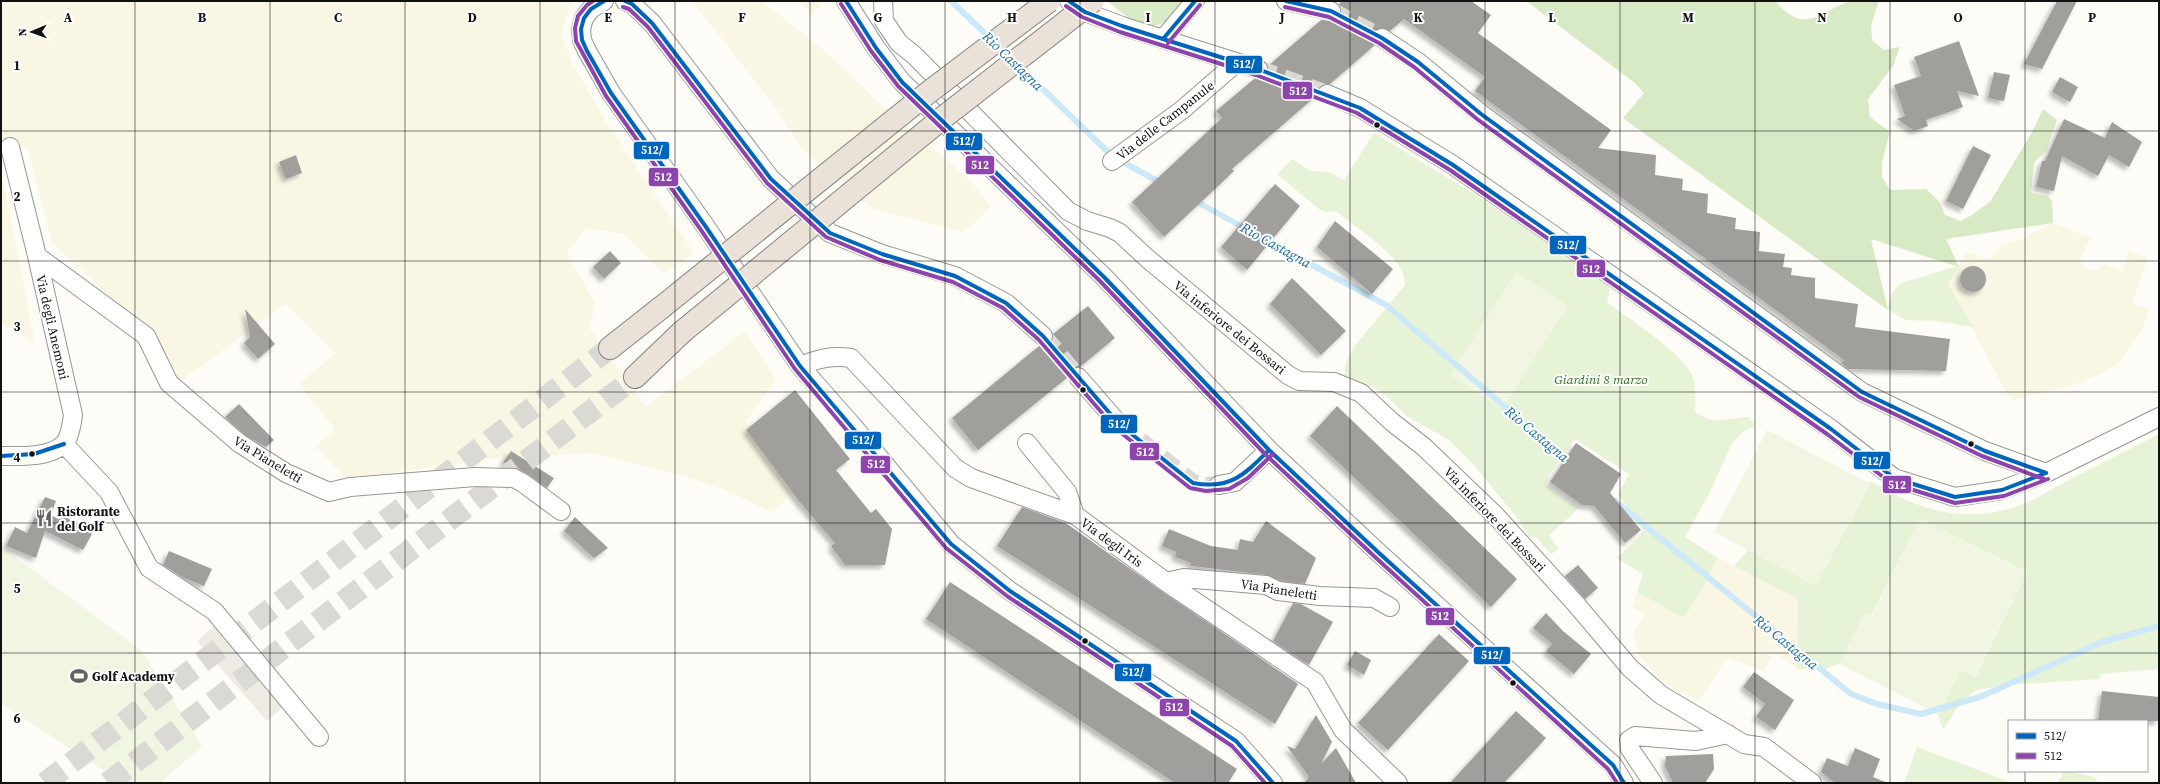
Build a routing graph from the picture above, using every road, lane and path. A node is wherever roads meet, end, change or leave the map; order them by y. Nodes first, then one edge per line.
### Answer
1 (604, 1) edge
2 (625, 1) edge
3 (846, 1) edge
4 (884, 1) edge
5 (1049, 1) edge
6 (1069, 1) edge
7 (1093, 1) edge
8 (1195, 1) edge
9 (1286, 1) edge
10 (1331, 11) tunnel mouth
11 (1382, 38) tunnel mouth
12 (1163, 39) junction
13 (1236, 63) junction
14 (1258, 69) tunnel mouth
15 (1327, 94) tunnel mouth
16 (10, 147) dead end
17 (1112, 161) dead end
18 (37, 256) junction
19 (1043, 336) tunnel mouth
20 (610, 348) tunnel mouth
21 (800, 366) junction
22 (635, 377) tunnel mouth
23 (1078, 377) tunnel mouth
24 (2159, 416) edge
25 (1119, 424) tunnel mouth
26 (1027, 443) dead end
27 (64, 444) junction
28 (1269, 450) junction
29 (1, 456) edge
30 (2046, 473) junction
31 (1220, 485) tunnel mouth
32 (561, 511) dead end
33 (1075, 515) junction
34 (1166, 582) junction
35 (1390, 607) dead end
36 (1728, 734) junction
37 (319, 737) dead end
38 (1273, 783) edge
39 (1398, 783) edge
40 (1624, 783) edge
41 (1653, 783) edge
42 (1812, 783) edge

1 - 21 street
2 - 19 street
3 - 28 street
4 - 36 street, Via inferiore dei Bossari
5 - 20 highway, bridge
6 - 12 street
7 - 22 highway, bridge
8 - 12 street
9 - 10 street
11 - 30 street
12 - 13 street
13 - 14 street
13 - 17 street, Via delle Campanule
15 - 30 street
16 - 18 street, Via degli Anemoni
18 - 27 street, Via degli Anemoni
18 - 32 street, Via Pianeletti
21 - 33 street, Via degli Iris
21 - 38 street
23 - 25 street
24 - 30 street
26 - 33 street
27 - 29 street
27 - 37 street
28 - 31 street
28 - 40 street
33 - 34 street, Via degli Iris
34 - 35 street, Via Pianeletti
34 - 39 street, Via degli Iris
36 - 41 street
36 - 42 street

